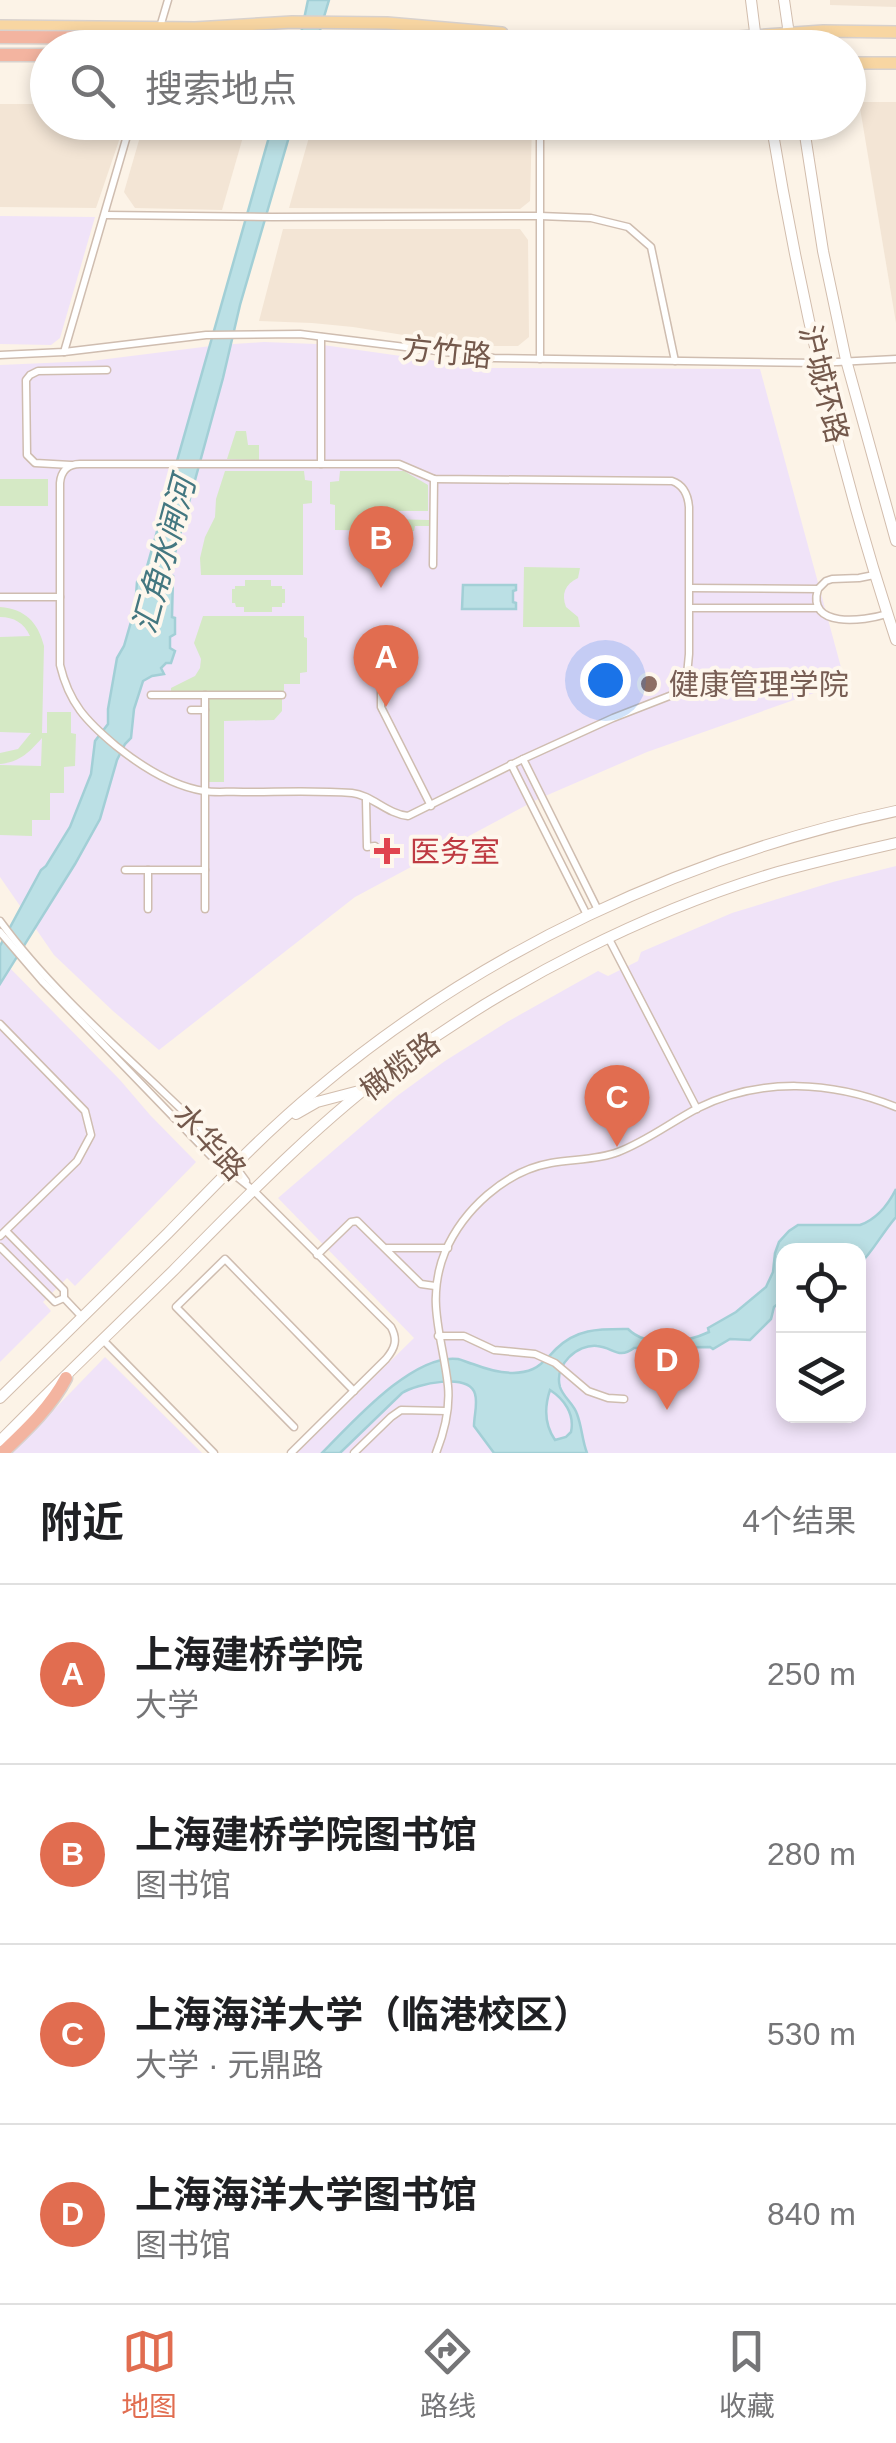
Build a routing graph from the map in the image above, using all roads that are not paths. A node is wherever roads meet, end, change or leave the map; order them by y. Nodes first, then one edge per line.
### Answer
1 (168, 0) edge
2 (751, 0) edge
3 (784, 0) edge
4 (0, 26) edge
5 (160, 27) junction
6 (159, 30) edge
7 (464, 30) edge
8 (755, 30) edge
9 (789, 30) edge
10 (866, 32) edge
11 (896, 32) edge
12 (0, 38) edge
13 (30, 38) edge
14 (0, 58) edge
15 (30, 58) edge
16 (866, 63) edge
17 (896, 63) edge
18 (127, 140) edge
19 (540, 140) edge
20 (774, 140) edge
21 (806, 140) edge
22 (105, 215) junction
23 (540, 216) junction
24 (321, 337) junction
25 (64, 352) junction
26 (0, 354) edge
27 (896, 359) edge
28 (540, 360) junction
29 (846, 360) junction
30 (676, 361) junction
31 (817, 363) junction
32 (107, 370) dead end
33 (322, 464) junction
34 (72, 465) junction
35 (434, 479) junction
36 (896, 541) edge
37 (434, 565) dead end
38 (874, 575) junction
39 (690, 588) junction
40 (818, 588) junction
41 (0, 597) edge
42 (60, 597) junction
43 (690, 608) junction
44 (818, 608) junction
45 (887, 614) junction
46 (896, 640) edge
47 (381, 692) dead end
48 (205, 695) junction
49 (282, 695) dead end
50 (150, 696) dead end
51 (191, 710) dead end
52 (205, 710) junction
53 (522, 759) junction
54 (511, 764) junction
55 (205, 791) junction
56 (366, 798) junction
57 (542, 800) junction
58 (431, 806) junction
59 (532, 806) junction
60 (896, 810) edge
61 (896, 844) edge
62 (375, 846) dead end
63 (124, 870) dead end
64 (148, 870) junction
65 (206, 870) junction
66 (148, 909) dead end
67 (206, 909) dead end
68 (593, 914) junction
69 (2, 929) edge
70 (608, 939) junction
71 (0, 1024) edge
72 (369, 1086) junction
73 (896, 1107) edge
74 (696, 1109) junction
75 (275, 1126) junction
76 (231, 1167) junction
77 (253, 1190) junction
78 (3, 1233) edge
79 (0, 1247) edge
80 (386, 1248) junction
81 (448, 1248) junction
82 (318, 1255) junction
83 (436, 1286) junction
84 (64, 1298) junction
85 (82, 1317) junction
86 (438, 1336) junction
87 (103, 1340) junction
88 (66, 1378) junction
89 (354, 1391) junction
90 (0, 1398) edge
91 (624, 1399) dead end
92 (446, 1411) junction
93 (294, 1427) dead end
94 (0, 1441) edge
95 (2, 1453) edge
96 (214, 1453) edge
97 (291, 1453) edge
98 (354, 1453) edge
99 (436, 1453) edge

1 - 5 street
2 - 8 main road
3 - 9 main road
4 - 5 main road
5 - 6 street
5 - 7 main road
10 - 11 main road
12 - 13 highway, bridge
14 - 15 highway
16 - 17 main road
18 - 22 street
19 - 23 street
20 - 31 main road, 沪城环路
21 - 29 main road, 沪城环路
22 - 23 street
22 - 25 street
23 - 28 street
23 - 30 street
24 - 25 street, 方竹路
24 - 28 street, 方竹路
24 - 33 street
25 - 26 street, 方竹路
27 - 29 street, 方竹路
28 - 30 street, 方竹路
29 - 31 street, 方竹路
29 - 36 main road, 沪城环路
30 - 31 street, 方竹路
31 - 38 main road, 沪城环路
32 - 34 street
33 - 34 street
33 - 35 street
34 - 42 street
35 - 37 street
35 - 39 street
38 - 40 street
38 - 45 main road, 沪城环路
39 - 40 street
39 - 43 street
40 - 44 street
41 - 42 street
42 - 55 street
43 - 44 street
43 - 53 street
44 - 45 street
45 - 46 main road, 沪城环路
47 - 58 street
48 - 49 street
48 - 50 street
48 - 52 street
51 - 52 street
52 - 55 street
53 - 54 street
53 - 57 street
54 - 58 street
54 - 59 street
55 - 56 street
55 - 65 street
56 - 58 street
56 - 62 street
57 - 59 street
57 - 68 street
59 - 68 street
60 - 68 main road, 橄榄路
61 - 70 main road, 橄榄路
63 - 64 street
64 - 65 street
64 - 66 street
65 - 67 street
68 - 75 main road, 橄榄路
69 - 76 street, 水华路
70 - 72 main road, 橄榄路
70 - 74 street
71 - 78 street
72 - 75 main road
72 - 77 main road, 橄榄路
73 - 74 street
74 - 81 street
75 - 76 main road, 橄榄路
76 - 77 street, 水华路
76 - 85 main road, 橄榄路
77 - 82 street, 水华路
77 - 87 main road, 橄榄路
78 - 84 street
79 - 84 street
80 - 81 street
80 - 82 street
80 - 83 street
81 - 83 street
82 - 89 street, 水华路
83 - 86 street
84 - 85 street
85 - 90 main road, 橄榄路
86 - 91 street
86 - 92 street
87 - 88 main road, 橄榄路
87 - 96 street
88 - 94 main road, 橄榄路
88 - 95 highway
89 - 93 street
89 - 97 street
92 - 98 street
92 - 99 street

